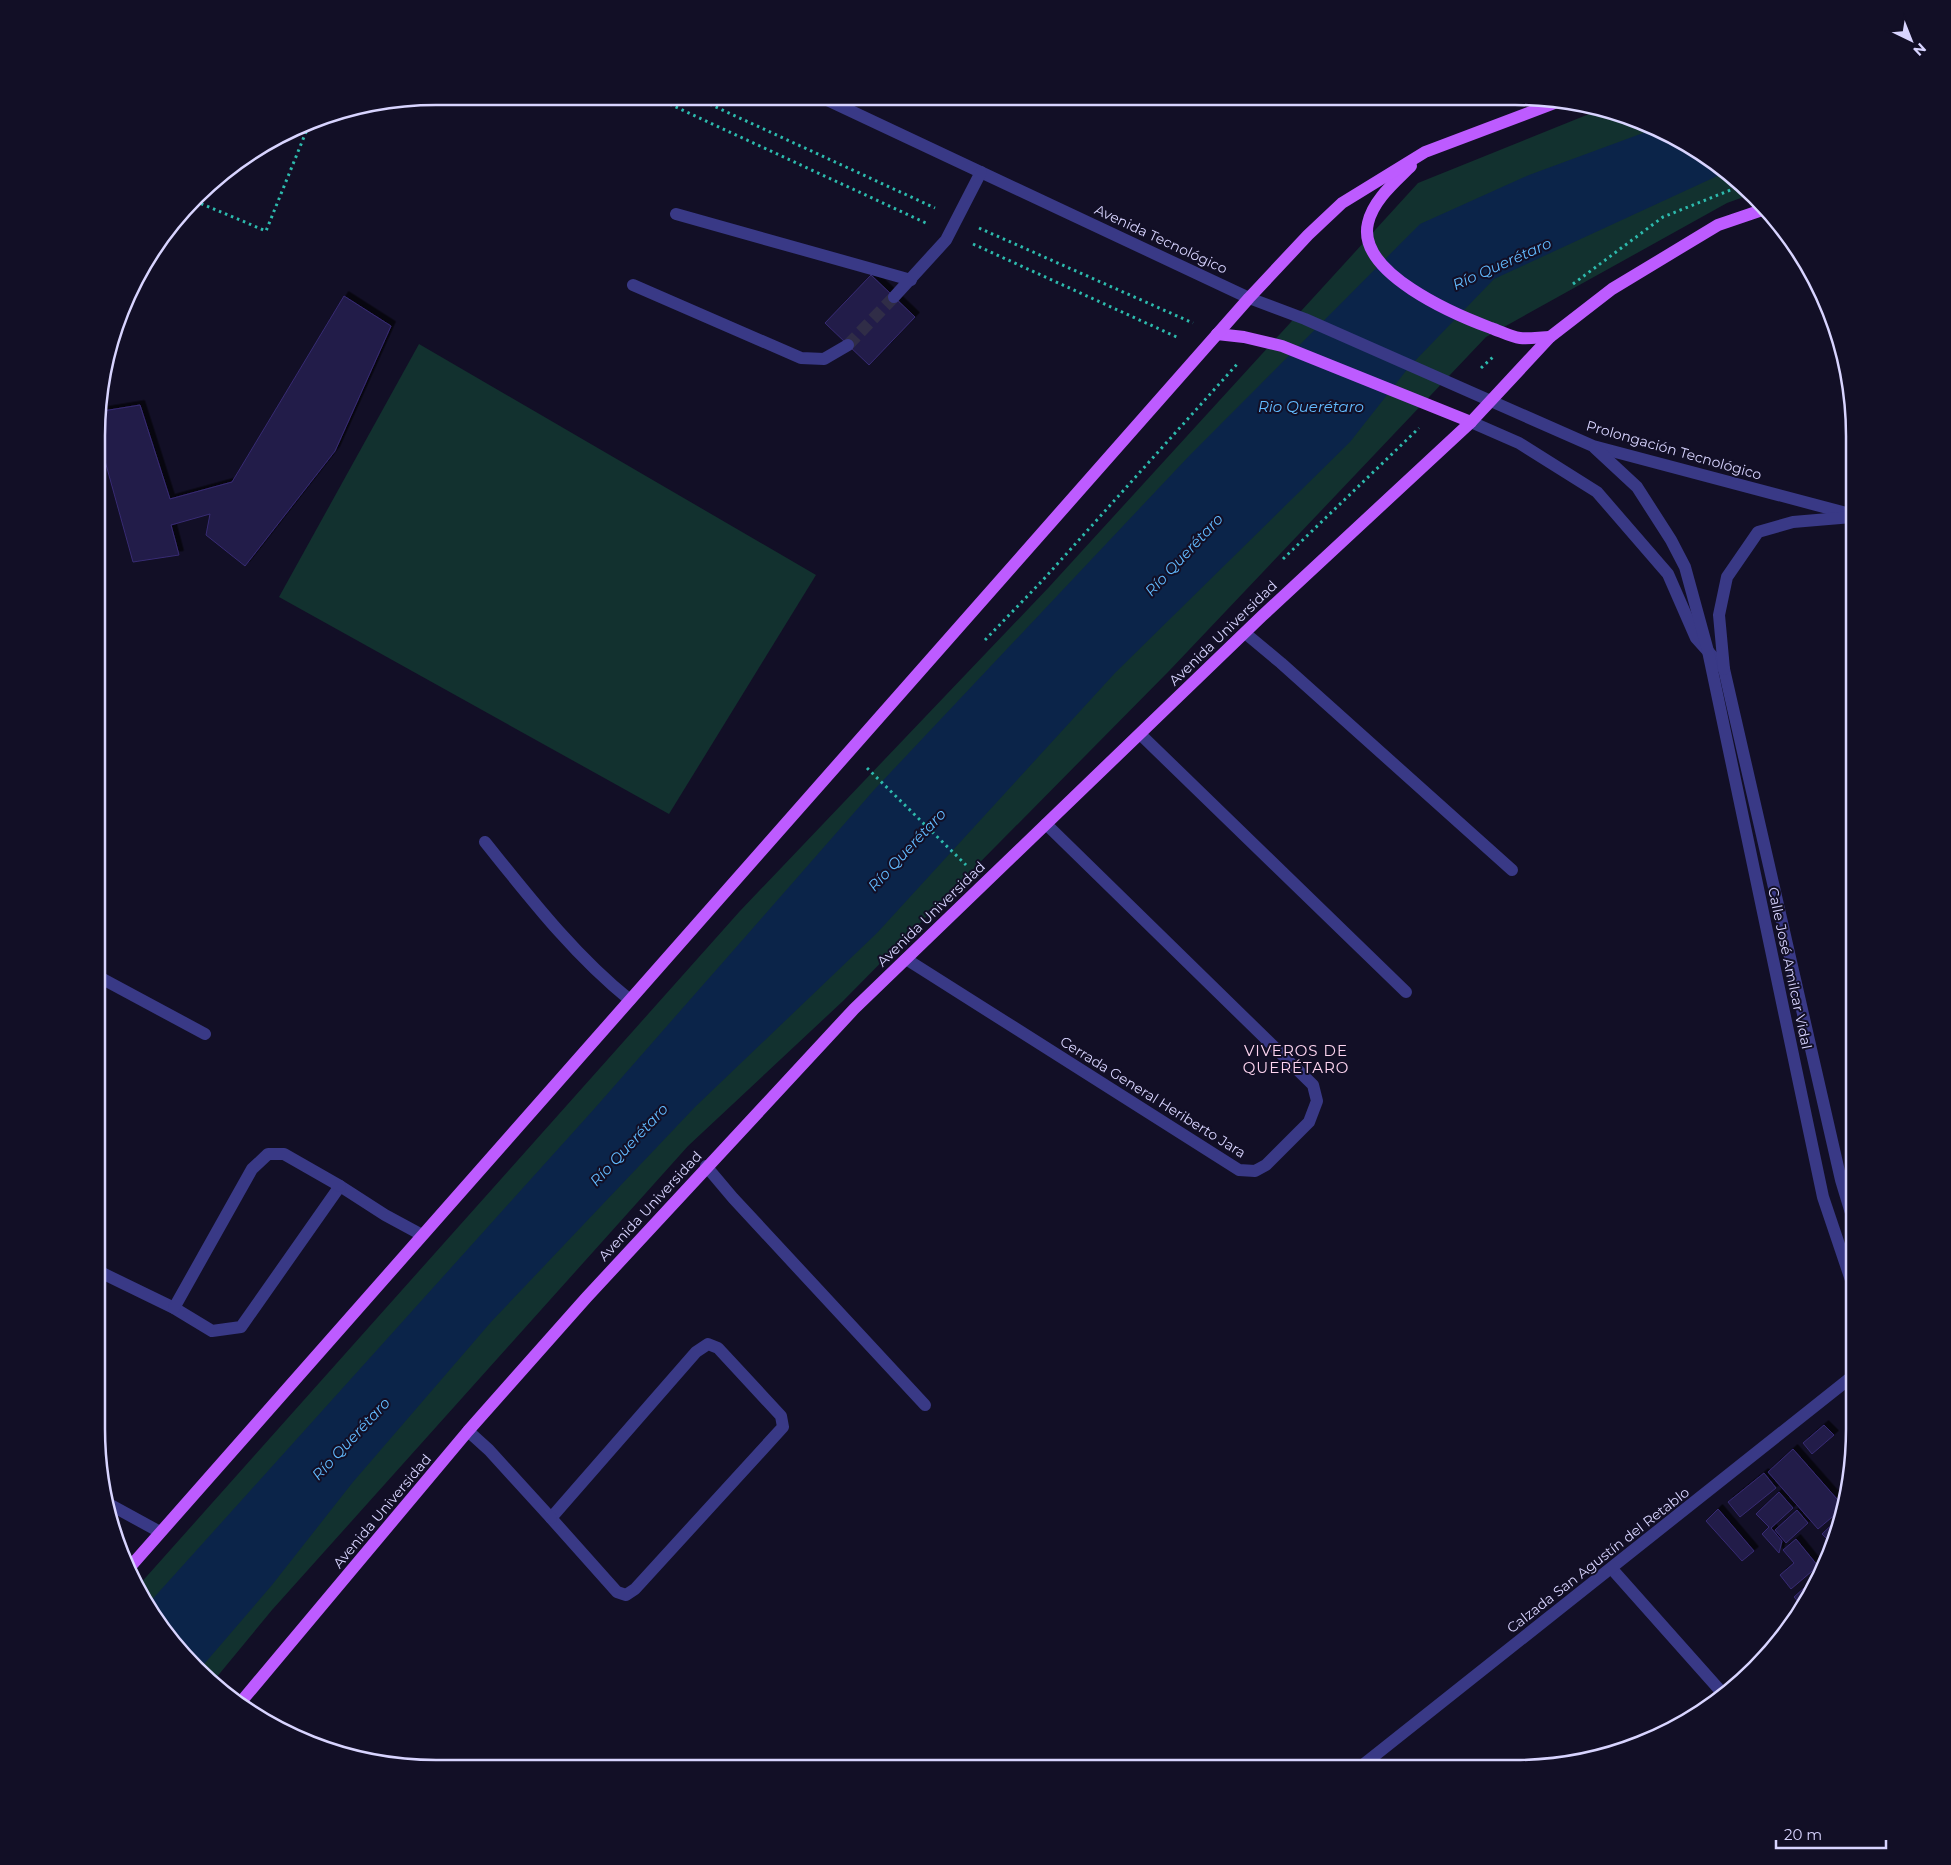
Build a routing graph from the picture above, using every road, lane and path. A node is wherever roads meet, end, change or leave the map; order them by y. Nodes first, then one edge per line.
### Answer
1 (840, 105) edge
2 (1545, 107) edge
3 (306, 131) edge
4 (1425, 152) junction
5 (981, 172) junction
6 (201, 203) edge
7 (1758, 212) edge
8 (676, 214) dead end
9 (911, 280) junction
10 (633, 286) dead end
11 (894, 298) tunnel mouth
12 (1249, 298) junction
13 (1217, 334) junction
14 (1550, 337) junction
15 (848, 345) tunnel mouth
16 (1492, 401) junction
17 (1471, 422) junction
18 (1593, 446) junction
19 (1846, 514) edge
20 (1846, 517) edge
21 (1245, 633) junction
22 (1708, 651) junction
23 (1724, 669) junction
24 (1140, 734) junction
25 (866, 768) dead end
26 (1046, 824) junction
27 (485, 842) dead end
28 (969, 869) dead end
29 (1512, 870) dead end
30 (906, 959) junction
31 (105, 980) edge
32 (1406, 992) dead end
33 (630, 1000) junction
34 (205, 1034) dead end
35 (706, 1166) junction
36 (340, 1186) junction
37 (1846, 1194) edge
38 (422, 1235) junction
39 (1846, 1265) edge
40 (105, 1274) edge
41 (174, 1308) junction
42 (1846, 1381) edge
43 (925, 1405) dead end
44 (468, 1431) junction
45 (114, 1507) edge
46 (550, 1518) junction
47 (160, 1532) junction
48 (133, 1563) edge
49 (1612, 1569) junction
50 (1719, 1690) edge
51 (244, 1699) edge
52 (1369, 1760) edge

1 - 5 street, Avenida Tecnológico
2 - 4 main road
3 - 6 path
4 - 12 main road
4 - 14 main road
5 - 9 street
5 - 12 street, Avenida Tecnológico
7 - 14 main road, Avenida Universidad
8 - 9 street
9 - 11 street
10 - 15 street
12 - 13 main road
12 - 16 street, Avenida Tecnológico
13 - 17 main road
13 - 33 main road
14 - 16 main road, Avenida Universidad
16 - 17 main road, Avenida Universidad
16 - 18 street, Prolongación Tecnológico
17 - 21 main road, Avenida Universidad
17 - 22 street, Calle José Amilcar Vidal
18 - 19 street, Prolongación Tecnológico
18 - 22 street, Calle José Amilcar Vidal
20 - 23 street
21 - 24 main road, Avenida Universidad
21 - 29 street
22 - 23 street, Calle José Amilcar Vidal
22 - 39 street, Calle José Amilcar Vidal
23 - 37 street, Calle José Amilcar Vidal
24 - 26 main road, Avenida Universidad
24 - 32 street
25 - 28 path
26 - 30 main road, Avenida Universidad
26 - 30 street, Cerrada General Heriberto Jara
27 - 33 street
30 - 35 main road, Avenida Universidad
31 - 34 street
33 - 38 main road
35 - 43 street
35 - 44 main road, Avenida Universidad
36 - 38 street
36 - 41 street
36 - 41 street
38 - 47 main road
40 - 41 street
42 - 49 street, Calzada San Agustín del Retablo
44 - 46 street
44 - 51 main road, Avenida Universidad
45 - 47 street
46 - 46 street
47 - 48 main road
49 - 50 street
49 - 52 street, Calzada San Agustín del Retablo

